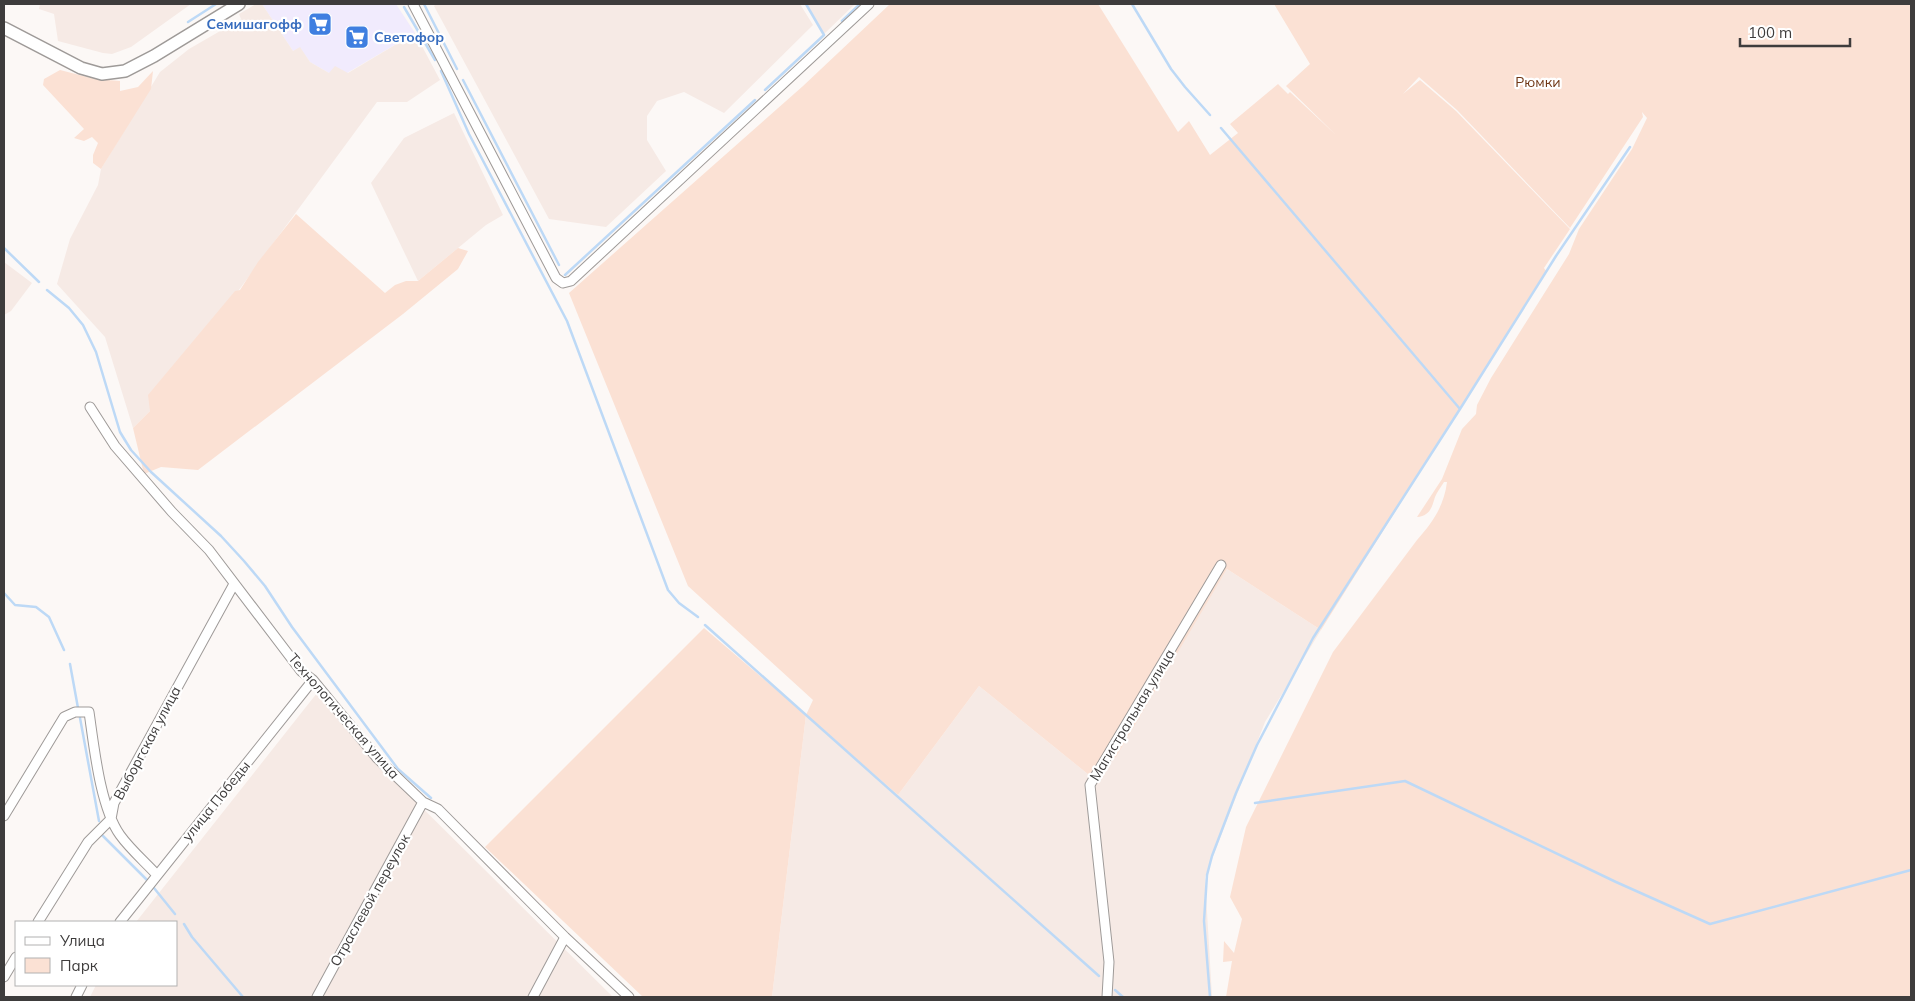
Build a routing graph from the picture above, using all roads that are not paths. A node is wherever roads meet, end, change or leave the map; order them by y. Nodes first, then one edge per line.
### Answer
1 (239, 4) edge
2 (413, 4) edge
3 (869, 4) edge
4 (4, 28) edge
5 (90, 407) dead end
6 (1221, 565) dead end
7 (234, 584) junction
8 (313, 680) junction
9 (423, 802) junction
10 (4, 816) edge
11 (111, 819) junction
12 (157, 875) junction
13 (39, 921) edge
14 (121, 921) edge
15 (565, 937) junction
16 (15, 959) edge
17 (4, 977) edge
18 (317, 997) edge
19 (533, 997) edge
20 (629, 997) edge
21 (1107, 997) edge

1 - 4 main road
2 - 3 street
5 - 7 street, Технологическая улица
6 - 21 street, Магистральная улица
7 - 8 street, Технологическая улица
7 - 11 street, Выборгская улица
8 - 9 street, Технологическая улица
8 - 12 street, улица Победы
9 - 15 street, Технологическая улица
9 - 18 street, Отраслевой переулок
10 - 11 street
11 - 12 street
11 - 13 street, Выборгская улица
12 - 14 street, улица Победы
15 - 19 street
15 - 20 street, Технологическая улица
16 - 17 street

